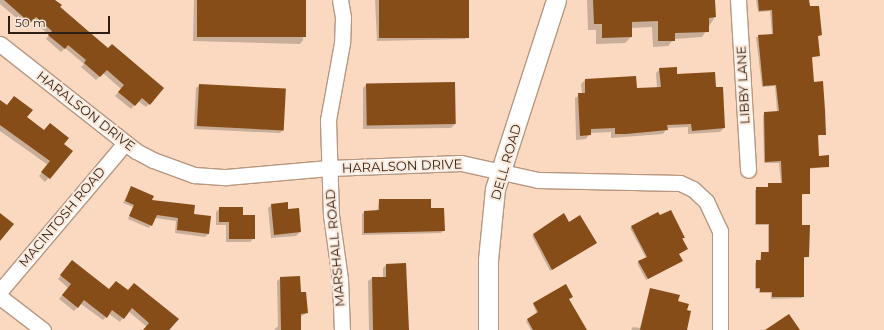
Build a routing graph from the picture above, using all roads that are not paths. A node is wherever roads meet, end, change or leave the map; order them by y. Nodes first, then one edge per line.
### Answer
1 (340, 0) edge
2 (556, 0) edge
3 (738, 0) edge
4 (0, 44) edge
5 (125, 143) junction
6 (329, 168) junction
7 (748, 170) dead end
8 (500, 173) junction
9 (0, 291) edge
10 (0, 298) edge
11 (43, 330) edge
12 (342, 330) edge
13 (488, 330) edge
14 (720, 330) edge

1 - 6 street, MARSHALL ROAD
2 - 8 street, DELL ROAD
3 - 7 street, LIBBY LANE
4 - 5 street, HARALSON DRIVE
5 - 6 street, HARALSON DRIVE
5 - 9 street, MACINTOSH ROAD
6 - 8 street, HARALSON DRIVE
6 - 12 street, MARSHALL ROAD
8 - 13 street, DELL ROAD
8 - 14 street, HARALSON DRIVE
10 - 11 street

